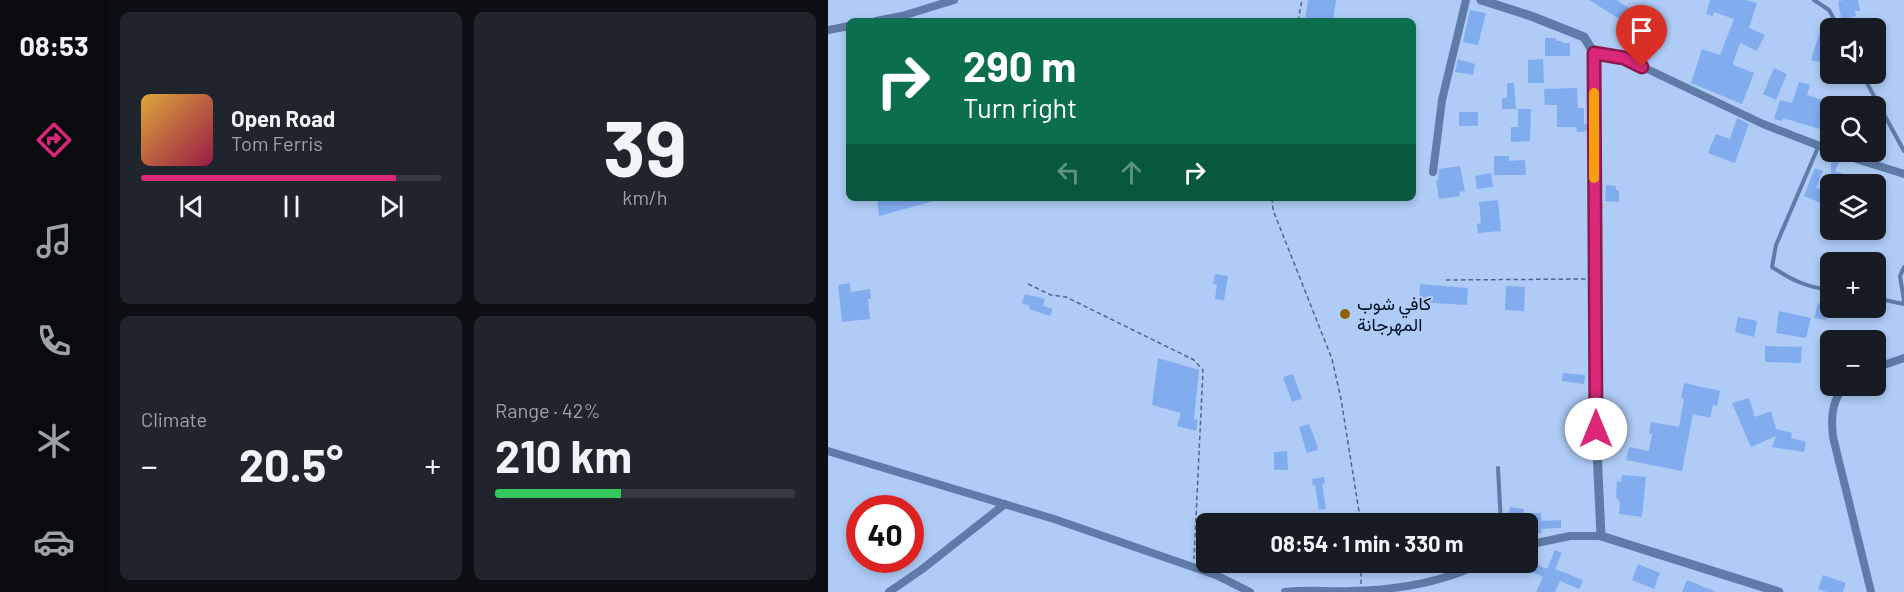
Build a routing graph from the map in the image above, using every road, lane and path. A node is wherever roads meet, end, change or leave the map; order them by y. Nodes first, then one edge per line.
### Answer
1 (954, 0) edge
2 (1302, 0) edge
3 (1466, 0) edge
4 (1481, 0) edge
5 (1814, 0) edge
6 (892, 18) edge
7 (1299, 18) edge
8 (1833, 18) edge
9 (846, 27) edge
10 (828, 30) edge
11 (1594, 53) junction
12 (1867, 84) edge
13 (1819, 145) joint
14 (1904, 151) edge
15 (1866, 162) edge
16 (1433, 172) dead end
17 (1904, 174) edge
18 (1272, 201) edge
19 (1904, 267) edge
20 (1596, 279) junction
21 (1446, 280) dead end
22 (1028, 284) dead end
23 (1820, 289) edge
24 (1886, 300) edge
25 (1904, 302) edge
26 (1904, 358) edge
27 (1886, 364) edge
28 (1839, 396) edge
29 (828, 451) edge
30 (1498, 468) dead end
31 (1005, 504) junction
32 (1359, 513) edge
33 (1500, 513) edge
34 (1601, 536) junction
35 (1538, 542) edge
36 (1193, 567) junction
37 (1361, 573) edge
38 (1459, 573) edge
39 (1361, 590) junction
40 (889, 592) edge
41 (1250, 592) edge
42 (1285, 592) edge
43 (1349, 592) edge
44 (1779, 592) edge
45 (1871, 592) edge

1 - 6 street
2 - 7 path
3 - 16 street
4 - 11 street
5 - 8 lane
9 - 10 street
11 - 13 street
11 - 20 street
12 - 14 lane
13 - 23 lane
15 - 17 street
18 - 32 path
19 - 25 lane
20 - 21 path
20 - 34 street
22 - 36 path
24 - 25 lane
26 - 27 street
28 - 45 street
29 - 31 street
30 - 33 lane
31 - 36 street
31 - 40 street
34 - 35 street
34 - 44 street
36 - 41 street
37 - 39 path
38 - 39 street
39 - 43 street
42 - 43 street

